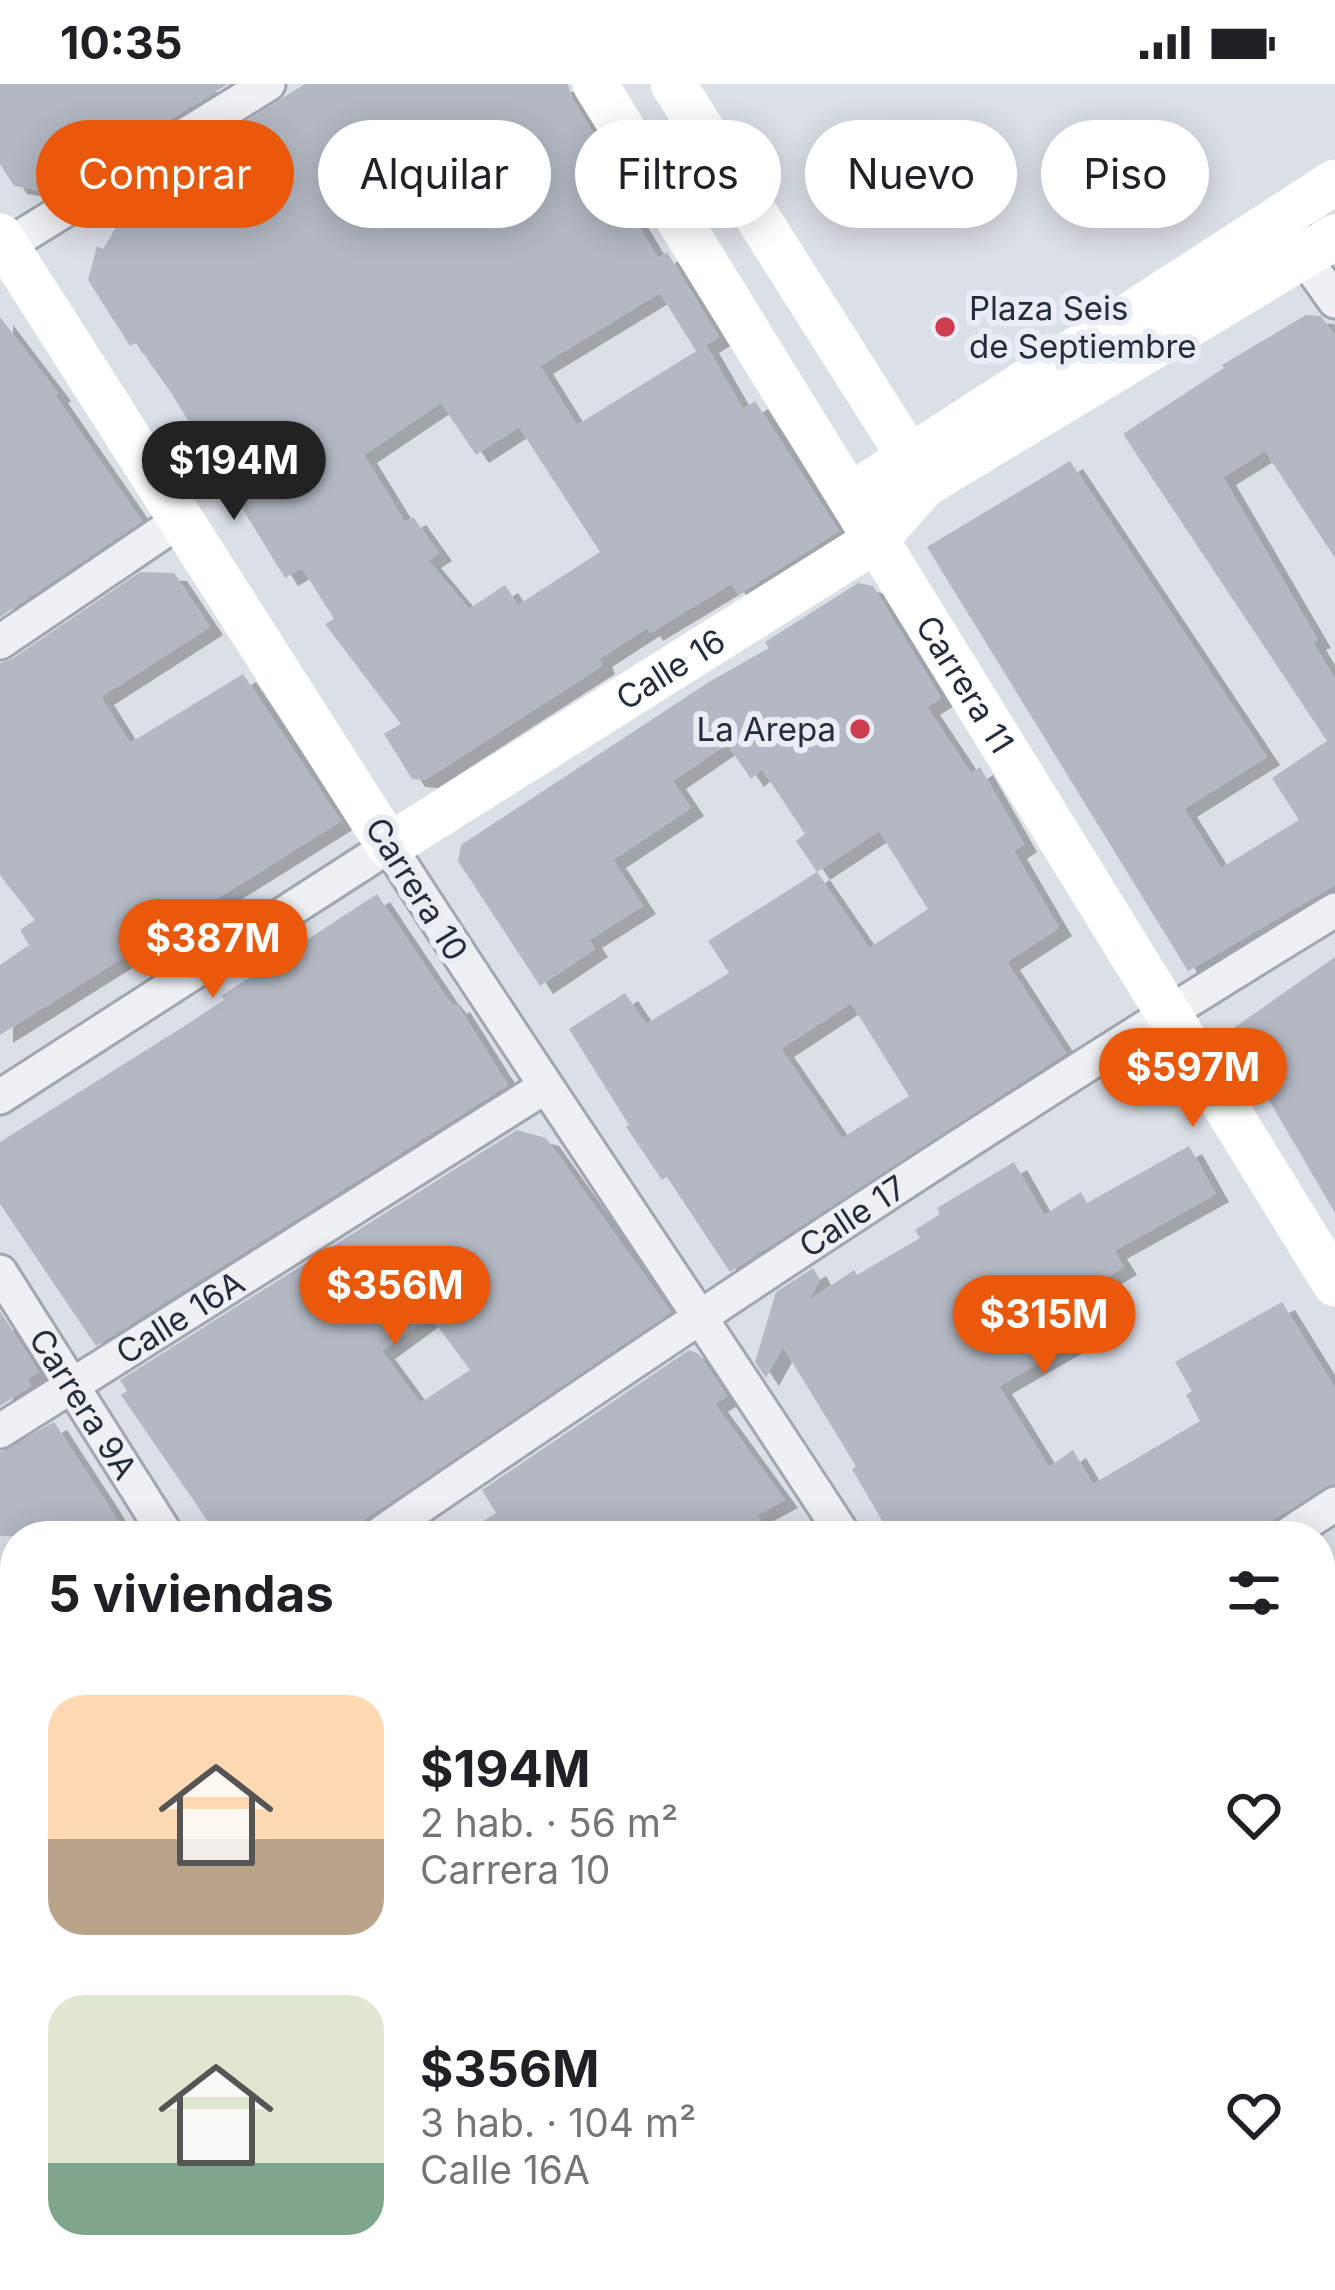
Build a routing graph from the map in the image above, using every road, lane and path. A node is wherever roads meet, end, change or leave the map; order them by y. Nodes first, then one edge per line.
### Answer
1 (268, 84) edge
2 (596, 84) edge
3 (673, 84) edge
4 (1335, 182) edge
5 (1288, 213) junction
6 (2, 244) edge
7 (1320, 247) edge
8 (1335, 302) edge
9 (910, 458) junction
10 (850, 496) junction
11 (183, 518) junction
12 (876, 540) junction
13 (0, 642) edge
14 (389, 846) junction
15 (1335, 910) edge
16 (1167, 1012) junction
17 (544, 1088) junction
18 (0, 1097) edge
19 (0, 1272) edge
20 (1335, 1284) edge
21 (700, 1315) junction
22 (72, 1385) junction
23 (0, 1431) edge
24 (1335, 1504) edge
25 (158, 1521) edge
26 (399, 1521) edge
27 (834, 1521) edge
28 (1309, 1521) edge

1 - 6 street
2 - 10 street, Carrera 11
3 - 9 street
4 - 5 street
5 - 7 street
5 - 9 street
6 - 11 street, Carrera 10
7 - 8 street
7 - 12 street, Calle 16
9 - 10 street
10 - 12 street, Carrera 11
11 - 13 street
11 - 14 street, Carrera 10
12 - 14 street, Calle 16
12 - 16 street, Carrera 11
14 - 17 street, Carrera 10
14 - 18 street, Calle 16
15 - 16 street, Calle 17
16 - 20 street, Carrera 11
16 - 21 street, Calle 17
17 - 21 street, Carrera 10
17 - 22 street, Calle 16A
19 - 22 street, Carrera 9A
21 - 26 street, Calle 17
21 - 27 street, Carrera 10
22 - 23 street, Calle 16A
22 - 25 street, Carrera 9A
24 - 28 street

